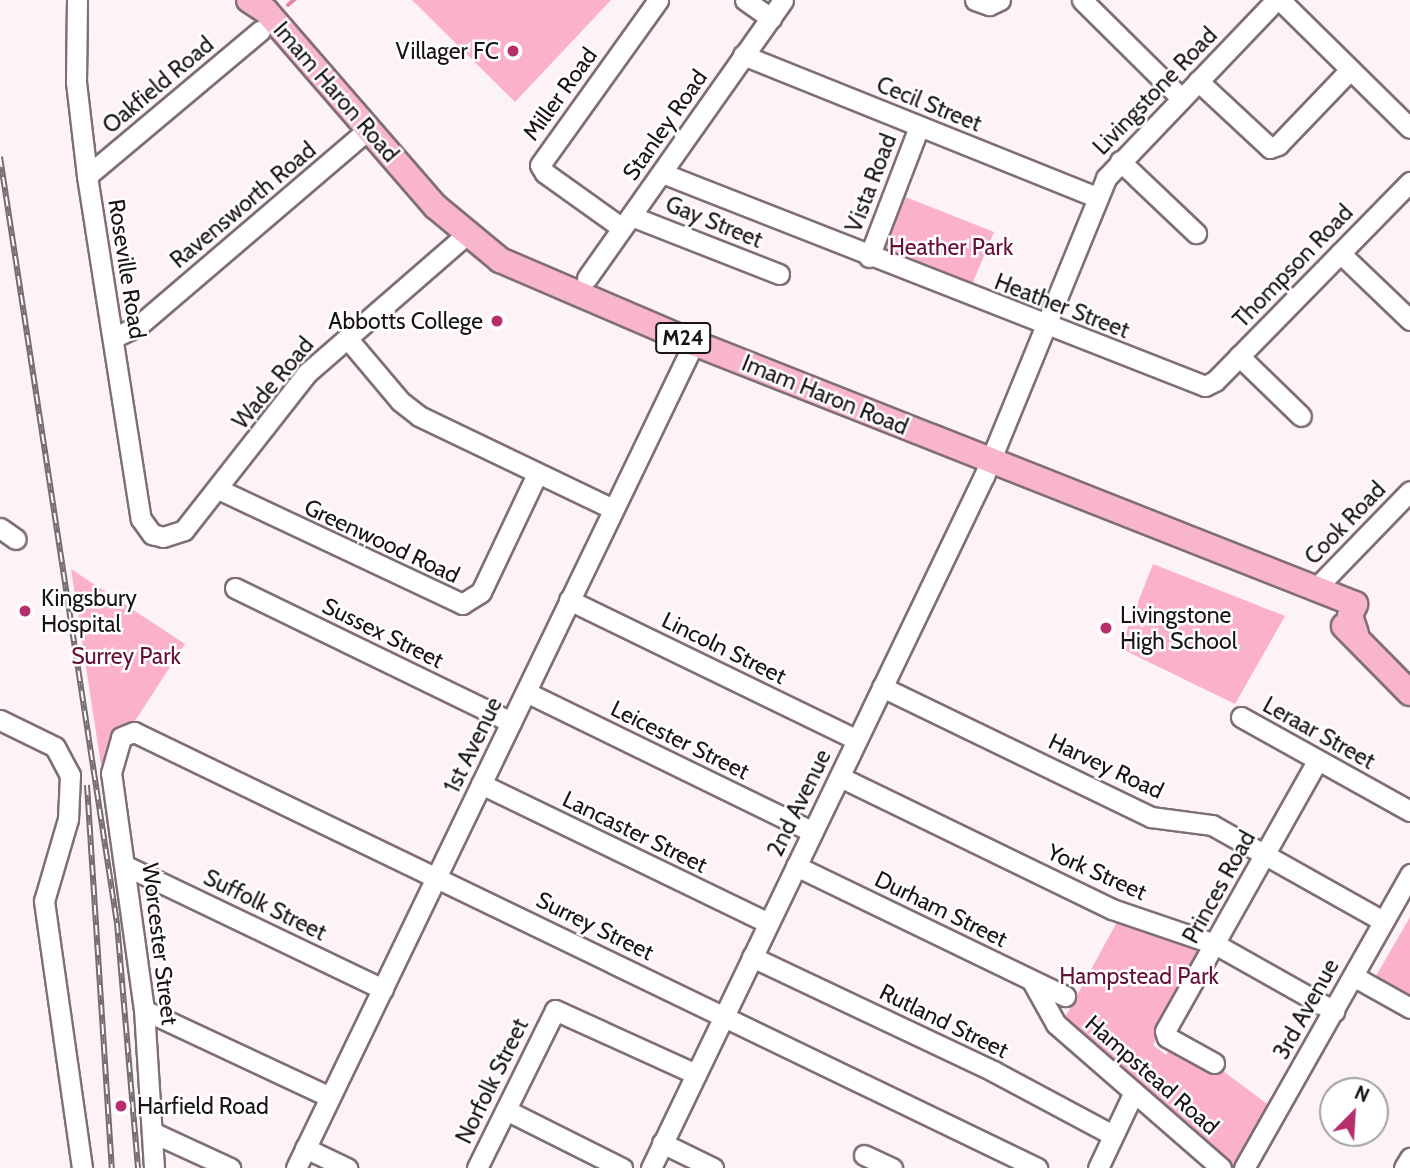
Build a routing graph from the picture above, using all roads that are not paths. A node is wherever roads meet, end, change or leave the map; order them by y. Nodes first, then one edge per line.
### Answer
1 (77, 0) edge
2 (658, 0) edge
3 (745, 0) edge
4 (783, 0) edge
5 (975, 0) edge
6 (1000, 0) edge
7 (1082, 0) edge
8 (1278, 0) edge
9 (260, 10) edge
10 (771, 19) junction
11 (743, 55) junction
12 (1350, 70) junction
13 (1198, 81) junction
14 (1181, 98) junction
15 (919, 127) junction
16 (1410, 128) edge
17 (369, 130) junction
18 (1120, 161) junction
19 (662, 173) junction
20 (88, 176) junction
21 (1410, 182) edge
22 (1097, 197) junction
23 (627, 222) junction
24 (1196, 233) dead end
25 (466, 235) junction
26 (1340, 253) junction
27 (869, 257) junction
28 (779, 274) dead end
29 (587, 278) dead end
30 (1410, 320) edge
31 (1046, 326) junction
32 (113, 338) junction
33 (347, 338) junction
34 (694, 343) junction
35 (1239, 356) junction
36 (1212, 384) joint
37 (1301, 416) dead end
38 (990, 460) junction
39 (537, 474) junction
40 (218, 489) junction
41 (1410, 491) edge
42 (613, 509) junction
43 (0, 527) edge
44 (157, 537) joint
45 (16, 539) dead end
46 (235, 587) dead end
47 (1322, 592) junction
48 (569, 600) junction
49 (1356, 633) junction
50 (882, 687) junction
51 (526, 692) junction
52 (1410, 693) edge
53 (1241, 717) dead end
54 (0, 720) edge
55 (511, 722) junction
56 (129, 733) joint
57 (857, 740) junction
58 (1317, 761) junction
59 (840, 777) junction
60 (481, 784) junction
61 (1410, 811) edge
62 (813, 832) junction
63 (1265, 855) junction
64 (126, 866) junction
65 (796, 866) junction
66 (1410, 874) edge
67 (436, 877) junction
68 (1383, 921) junction
69 (768, 923) junction
70 (1215, 944) junction
71 (752, 957) junction
72 (1353, 976) junction
73 (1032, 981) junction
74 (383, 989) junction
75 (1065, 996) dead end
76 (1410, 1008) edge
77 (144, 1010) junction
78 (1334, 1011) junction
79 (724, 1016) junction
80 (1214, 1063) dead end
81 (696, 1074) junction
82 (1134, 1092) junction
83 (330, 1097) junction
84 (506, 1110) junction
85 (154, 1133) junction
86 (1113, 1135) junction
87 (662, 1143) junction
88 (305, 1148) junction
89 (864, 1155) dead end
90 (1410, 1158) edge
91 (82, 1168) edge
92 (154, 1168) edge
93 (230, 1168) edge
94 (296, 1168) edge
95 (347, 1168) edge
96 (478, 1168) edge
97 (622, 1168) edge
98 (650, 1168) edge
99 (713, 1168) edge
100 (892, 1168) edge
101 (1037, 1168) edge
102 (1098, 1168) edge
103 (1221, 1168) edge
104 (1244, 1168) edge
105 (1404, 1168) edge

1 - 20 street, Roseville Road
2 - 23 street, Miller Road
3 - 10 street
4 - 10 street, Stanley Road
5 - 6 street
7 - 14 street
8 - 12 street
8 - 13 street, Livingstone Road
9 - 17 main road, Imam Haron Road / M24
9 - 20 street, Oakfield Road
10 - 11 street, Stanley Road
11 - 15 street, Cecil Street
11 - 19 street, Stanley Road
12 - 13 street
12 - 16 street
13 - 14 street, Livingstone Road
14 - 18 street, Livingstone Road
15 - 22 street, Cecil Street
15 - 27 street, Vista Road
17 - 25 main road, Imam Haron Road / M24
17 - 32 street, Ravensworth Road
18 - 22 street, Livingstone Road
18 - 24 street
19 - 23 street, Stanley Road
19 - 27 street, Heather Street
20 - 32 street, Roseville Road
21 - 26 street, Thompson Road
22 - 31 street, Livingstone Road
23 - 28 street, Gay Street
23 - 29 street, Stanley Road
25 - 33 street, Wade Road
25 - 34 main road, Imam Haron Road / M24
26 - 30 street
26 - 35 street, Thompson Road
27 - 31 street, Heather Street
31 - 36 street, Heather Street
31 - 38 street, Livingstone Road
32 - 44 street, Roseville Road
33 - 39 street
33 - 40 street, Wade Road
34 - 38 main road, Imam Haron Road / M24
34 - 42 street, 1st Avenue
35 - 36 street, Thompson Road
35 - 37 street
38 - 47 main road, Imam Haron Road / M24
38 - 50 street, 2nd Avenue
39 - 40 street, Greenwood Road
39 - 42 street
40 - 44 street, Wade Road
41 - 47 street, Cook Road
42 - 48 street, 1st Avenue
43 - 45 street
46 - 55 street, Sussex Street
47 - 49 main road
47 - 49 main road, Imam Haron Road / M24
48 - 51 street, 1st Avenue
48 - 57 street, Lincoln Street
49 - 52 main road
50 - 57 street, 2nd Avenue
50 - 63 street, Harvey Road
51 - 55 street, 1st Avenue
51 - 62 street, Leicester Street
53 - 58 street, Leraar Street
54 - 91 street
55 - 60 street, 1st Avenue
56 - 64 street, Worcester Street
56 - 67 street, Surrey Street
57 - 59 street, 2nd Avenue
58 - 61 street, Leraar Street
58 - 63 street, Princes Road
59 - 62 street, 2nd Avenue
59 - 70 street, York Street
60 - 67 street, 1st Avenue
60 - 69 street, Lancaster Street
62 - 65 street, 2nd Avenue
63 - 68 street, Harvey Road
63 - 70 street, Princes Road
64 - 74 street, Suffolk Street
64 - 77 street, Worcester Street
65 - 69 street, 2nd Avenue
65 - 73 street, Durham Street
66 - 68 street, 3rd Avenue
67 - 74 street, 1st Avenue
67 - 79 street, Surrey Street
68 - 72 street, 3rd Avenue
69 - 71 street, 2nd Avenue
70 - 78 street, York Street
70 - 80 street, Princes Road
71 - 79 street, 2nd Avenue
71 - 86 street, Rutland Street
72 - 76 street
72 - 78 street, 3rd Avenue
73 - 75 street, Durham Street
73 - 82 street, Hampstead Road
74 - 83 street, 1st Avenue
77 - 83 street
77 - 85 street, Worcester Street
78 - 104 street, 3rd Avenue
79 - 81 street, 2nd Avenue
79 - 101 street, Surrey Street
81 - 84 street, Norfolk Street
81 - 87 street, 2nd Avenue
82 - 86 street
82 - 103 street, Hampstead Road
83 - 88 street, 1st Avenue
84 - 96 street, Norfolk Street
84 - 97 street
85 - 92 street, Worcester Street
85 - 93 street
86 - 102 street
87 - 98 street, 2nd Avenue
87 - 99 street
88 - 94 street, 1st Avenue
88 - 95 street
89 - 100 street
90 - 105 street

